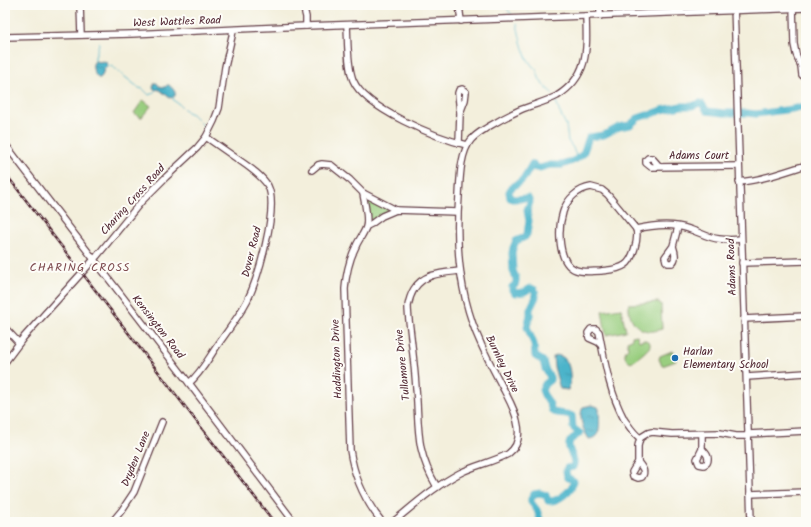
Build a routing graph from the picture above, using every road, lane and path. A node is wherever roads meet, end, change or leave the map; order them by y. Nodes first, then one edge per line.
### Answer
1 (80, 5) edge
2 (303, 5) edge
3 (459, 5) edge
4 (600, 5) edge
5 (793, 7) edge
6 (734, 8) edge
7 (806, 8) edge
8 (586, 16) junction
9 (600, 16) junction
10 (461, 21) junction
11 (347, 25) junction
12 (306, 26) junction
13 (232, 30) junction
14 (81, 35) junction
15 (5, 37) edge
16 (803, 66) edge
17 (806, 78) edge
18 (460, 113) dead end
19 (206, 137) junction
20 (459, 143) junction
21 (5, 144) edge
22 (467, 145) junction
23 (806, 165) edge
24 (659, 166) dead end
25 (739, 166) junction
26 (312, 170) dead end
27 (739, 182) junction
28 (363, 193) junction
29 (396, 210) junction
30 (457, 212) junction
31 (367, 226) junction
32 (678, 226) junction
33 (636, 229) junction
34 (741, 239) junction
35 (674, 246) dead end
36 (94, 259) junction
37 (806, 261) edge
38 (742, 263) junction
39 (460, 271) junction
40 (806, 316) edge
41 (744, 319) junction
42 (5, 328) edge
43 (18, 343) junction
44 (601, 345) dead end
45 (5, 362) edge
46 (806, 373) edge
47 (747, 377) junction
48 (189, 382) junction
49 (162, 422) dead end
50 (806, 431) edge
51 (702, 434) junction
52 (748, 435) junction
53 (640, 438) junction
54 (702, 449) dead end
55 (638, 462) dead end
56 (437, 488) junction
57 (806, 492) edge
58 (750, 494) junction
59 (112, 522) edge
60 (294, 522) edge
61 (382, 522) edge
62 (393, 522) edge
63 (751, 522) edge

1 - 14 street
2 - 12 street
3 - 10 street
4 - 9 street
5 - 6 street, West Wattles Road
5 - 7 street, West Wattles Road
5 - 16 street
6 - 9 street, West Wattles Road
6 - 25 street, Adams Road
8 - 9 street, West Wattles Road
8 - 10 street, West Wattles Road
8 - 22 street
10 - 11 street, West Wattles Road
11 - 12 street, West Wattles Road
11 - 20 street
12 - 13 street, West Wattles Road
13 - 14 street, West Wattles Road
13 - 19 street, Charing Cross Road
14 - 15 street, West Wattles Road
16 - 17 street
18 - 20 street
19 - 36 street, Charing Cross Road
19 - 48 street, Dover Road
20 - 22 street
21 - 36 street, Kensington Road
22 - 30 street, Burnley Drive
23 - 27 street
24 - 25 street, Adams Court
25 - 27 street, Adams Road
26 - 28 street
27 - 34 street, Adams Road
28 - 29 street
28 - 31 street
29 - 30 street
29 - 31 street
30 - 39 street, Burnley Drive
31 - 61 street, Haddington Drive
32 - 33 street
32 - 34 street
32 - 35 street
33 - 33 street
34 - 38 street, Adams Road
36 - 43 street, Charing Cross Road
36 - 48 street, Kensington Road
37 - 38 street
38 - 41 street, Adams Road
39 - 56 street, Tullamore Drive
39 - 56 street, Burnley Drive
40 - 41 street
41 - 47 street, Adams Road
42 - 43 street
43 - 45 street, Charing Cross Road
44 - 53 street
46 - 47 street
47 - 52 street, Adams Road
48 - 60 street, Kensington Road
49 - 59 street, Dryden Lane
50 - 52 street
51 - 52 street
51 - 53 street
51 - 54 street
52 - 58 street, Adams Road
53 - 55 street
56 - 62 street, Burnley Drive
57 - 58 street
58 - 63 street, Adams Road

